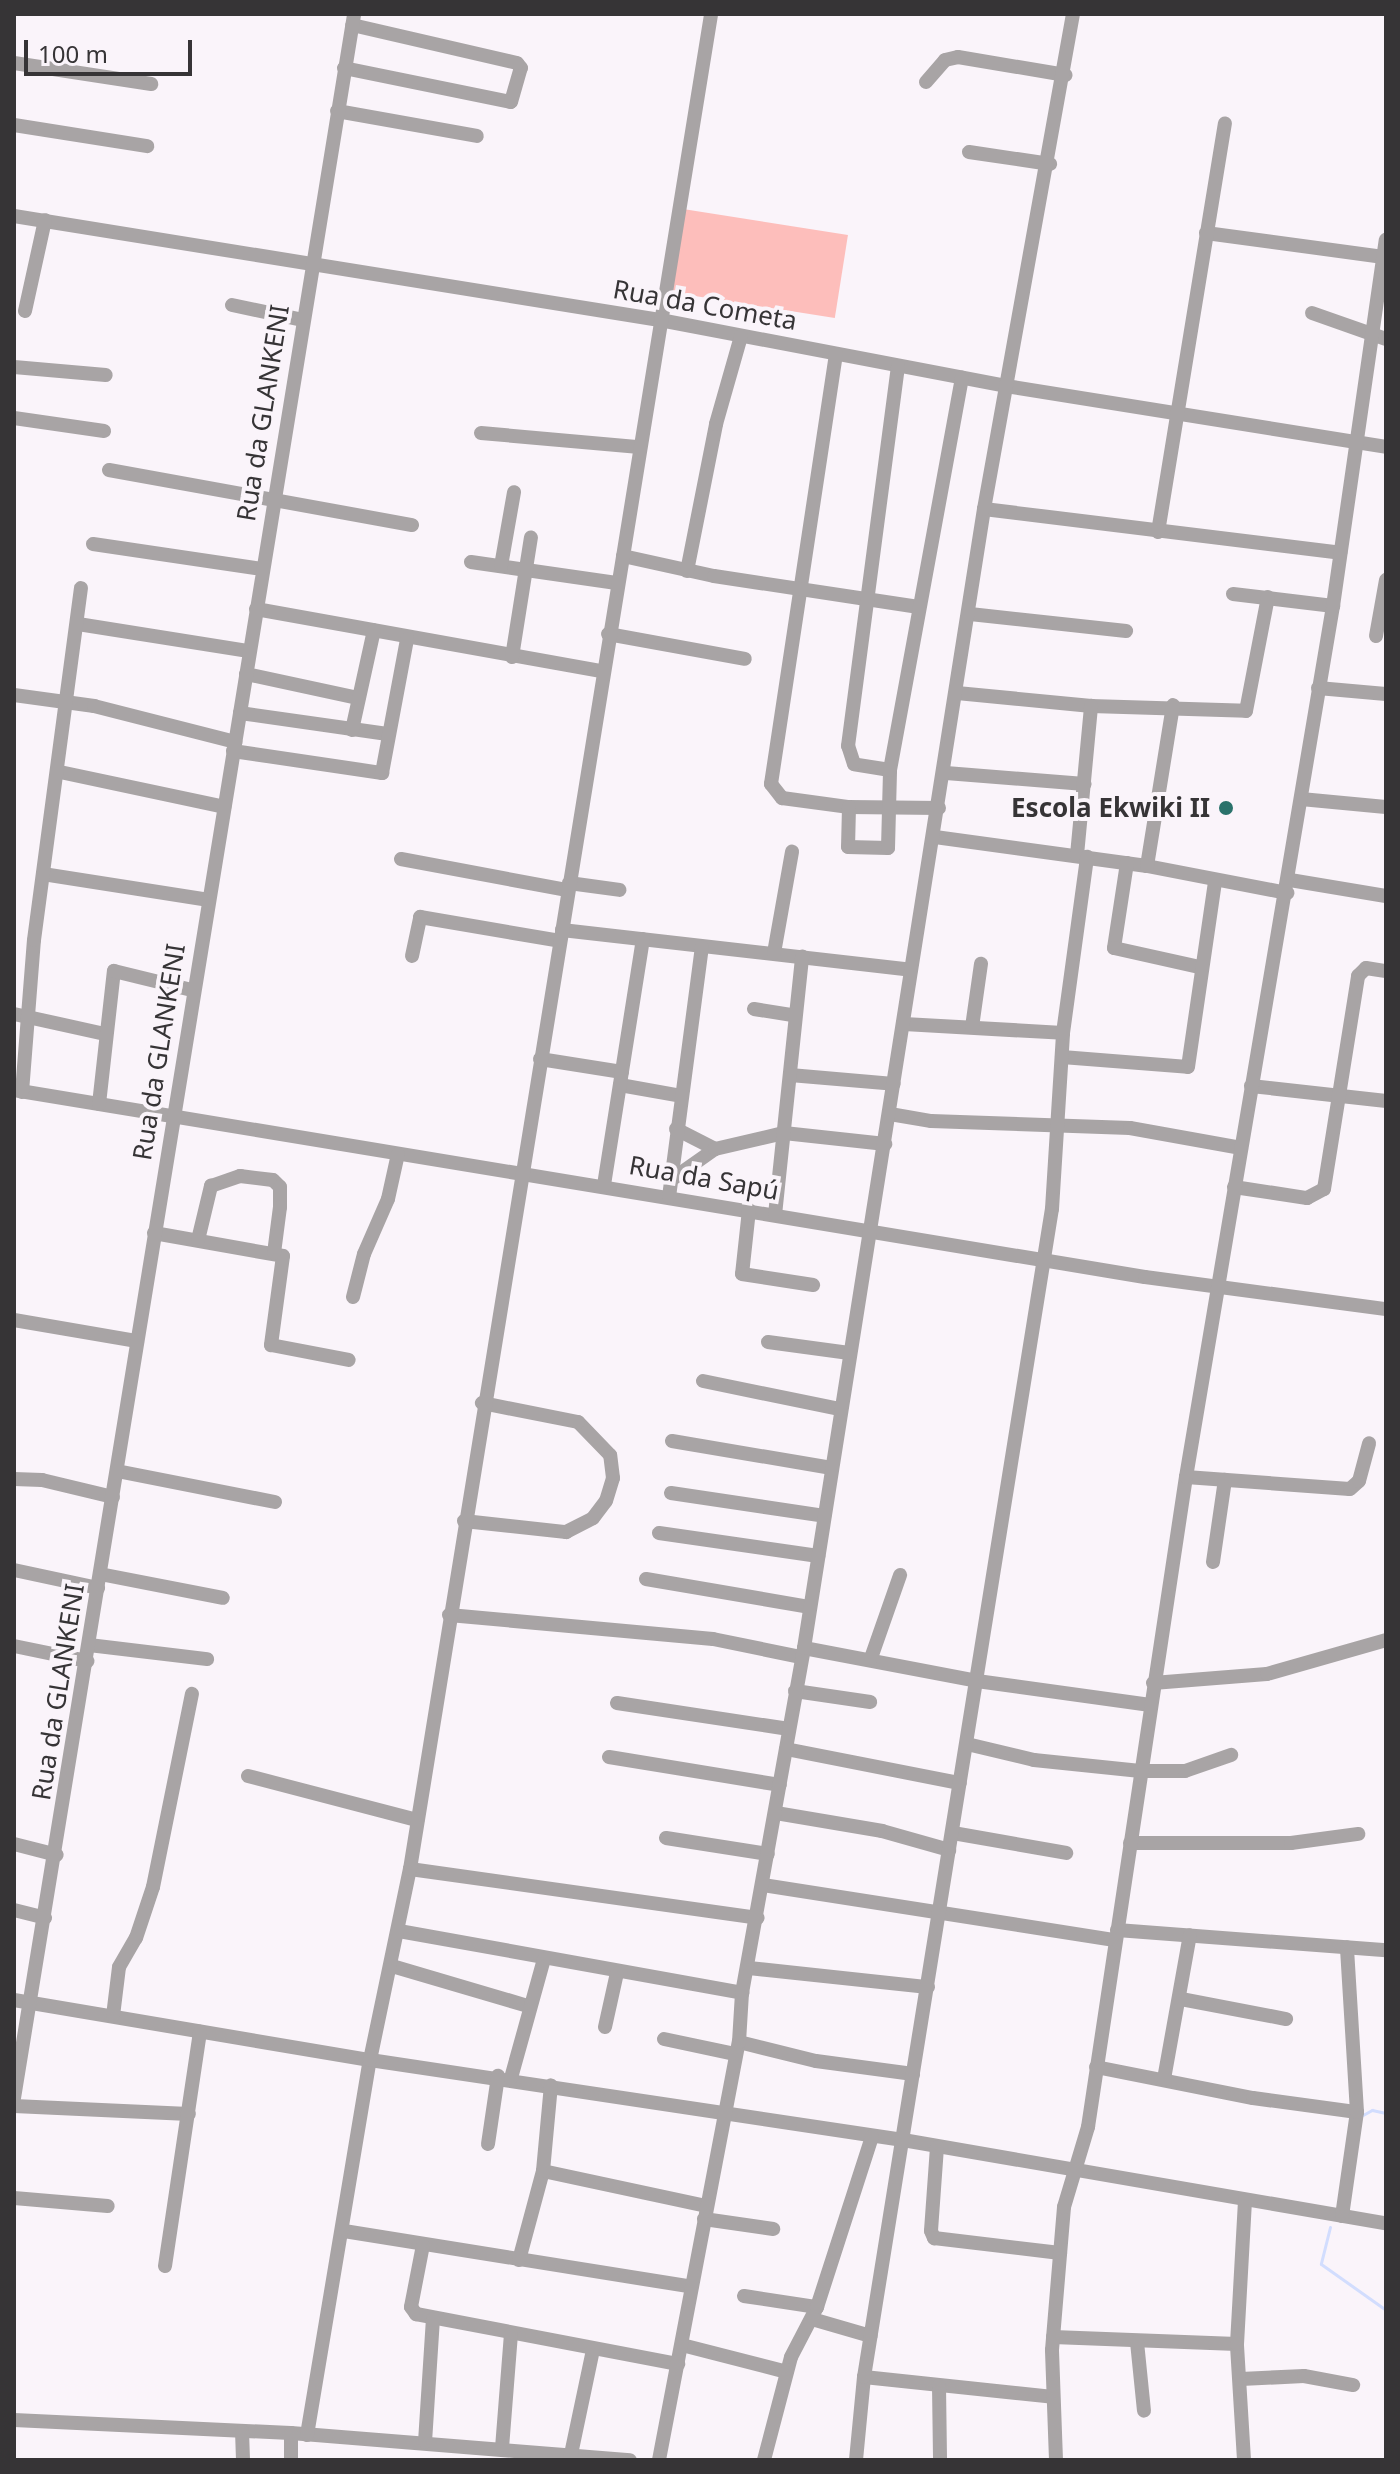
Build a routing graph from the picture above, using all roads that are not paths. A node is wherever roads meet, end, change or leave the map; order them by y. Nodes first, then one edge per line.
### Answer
1 (711, 14) edge
2 (1073, 14) edge
3 (353, 19) edge
4 (14, 63) edge
5 (344, 68) junction
6 (1065, 75) junction
7 (926, 82) dead end
8 (151, 84) dead end
9 (337, 111) junction
10 (1225, 123) dead end
11 (14, 125) edge
12 (477, 136) dead end
13 (147, 146) dead end
14 (969, 152) dead end
15 (1050, 164) junction
16 (14, 216) edge
17 (45, 220) junction
18 (1206, 233) junction
19 (1386, 240) edge
20 (1383, 257) junction
21 (311, 265) junction
22 (232, 305) dead end
23 (25, 311) dead end
24 (1312, 313) dead end
25 (303, 320) junction
26 (660, 320) junction
27 (1371, 334) junction
28 (741, 336) junction
29 (1386, 339) edge
30 (836, 354) junction
31 (898, 366) junction
32 (14, 367) edge
33 (106, 375) dead end
34 (962, 378) junction
35 (1006, 386) junction
36 (1176, 412) junction
37 (14, 418) edge
38 (104, 431) dead end
39 (481, 433) dead end
40 (1355, 443) junction
41 (639, 447) junction
42 (1386, 447) edge
43 (109, 470) dead end
44 (514, 492) dead end
45 (274, 497) junction
46 (984, 509) junction
47 (412, 525) dead end
48 (1158, 532) junction
49 (531, 537) dead end
50 (93, 544) dead end
51 (1340, 553) junction
52 (623, 556) junction
53 (471, 562) dead end
54 (501, 566) junction
55 (262, 569) junction
56 (527, 570) junction
57 (687, 571) junction
58 (1386, 580) edge
59 (616, 583) junction
60 (81, 588) dead end
61 (802, 590) junction
62 (1233, 594) dead end
63 (1268, 597) junction
64 (868, 600) junction
65 (1333, 606) junction
66 (919, 607) junction
67 (256, 609) junction
68 (970, 614) junction
69 (78, 624) junction
70 (374, 630) junction
71 (1126, 631) dead end
72 (608, 634) junction
73 (1376, 636) dead end
74 (407, 639) junction
75 (249, 651) junction
76 (512, 657) junction
77 (745, 659) dead end
78 (601, 671) junction
79 (246, 674) junction
80 (1318, 688) junction
81 (957, 693) junction
82 (1386, 694) edge
83 (14, 695) edge
84 (358, 698) junction
85 (65, 700) junction
86 (1173, 705) junction
87 (1091, 706) junction
88 (240, 713) junction
89 (352, 730) junction
90 (388, 734) junction
91 (234, 746) junction
92 (890, 770) junction
93 (60, 772) junction
94 (946, 773) junction
95 (1085, 784) junction
96 (1301, 799) junction
97 (886, 806) junction
98 (224, 807) junction
99 (849, 807) junction
100 (1386, 807) edge
101 (939, 808) junction
102 (935, 837) junction
103 (792, 852) dead end
104 (1082, 856) junction
105 (401, 859) dead end
106 (1127, 863) junction
107 (1147, 866) junction
108 (43, 874) junction
109 (1215, 881) junction
110 (568, 886) junction
111 (1288, 886) junction
112 (620, 890) dead end
113 (1386, 896) edge
114 (209, 900) junction
115 (561, 936) junction
116 (643, 939) junction
117 (702, 947) junction
118 (774, 953) junction
119 (412, 956) dead end
120 (802, 956) junction
121 (981, 964) dead end
122 (1200, 967) junction
123 (911, 970) junction
124 (1386, 971) edge
125 (192, 990) junction
126 (754, 1009) dead end
127 (21, 1015) edge
128 (793, 1015) junction
129 (904, 1024) junction
130 (972, 1027) junction
131 (1063, 1033) junction
132 (105, 1034) junction
133 (1062, 1057) junction
134 (540, 1059) junction
135 (790, 1075) junction
136 (621, 1079) junction
137 (894, 1084) junction
138 (1251, 1086) junction
139 (18, 1091) edge
140 (1336, 1095) junction
141 (681, 1096) junction
142 (1386, 1101) edge
143 (99, 1104) junction
144 (890, 1114) junction
145 (172, 1115) junction
146 (1060, 1124) junction
147 (676, 1129) junction
148 (784, 1133) junction
149 (885, 1144) junction
150 (1241, 1148) junction
151 (715, 1149) junction
152 (398, 1154) junction
153 (520, 1174) junction
154 (671, 1180) junction
155 (604, 1185) junction
156 (1234, 1187) junction
157 (669, 1197) junction
158 (749, 1210) junction
159 (775, 1215) junction
160 (872, 1230) junction
161 (154, 1233) junction
162 (198, 1240) junction
163 (274, 1253) junction
164 (1045, 1258) junction
165 (813, 1285) dead end
166 (1218, 1287) junction
167 (353, 1297) dead end
168 (1386, 1309) edge
169 (14, 1320) edge
170 (137, 1341) junction
171 (768, 1342) dead end
172 (849, 1353) junction
173 (349, 1360) dead end
174 (703, 1381) dead end
175 (482, 1403) junction
176 (840, 1409) junction
177 (672, 1441) dead end
178 (1369, 1443) dead end
179 (832, 1468) junction
180 (117, 1471) junction
181 (1186, 1477) junction
182 (14, 1479) edge
183 (1225, 1480) junction
184 (671, 1493) dead end
185 (113, 1497) junction
186 (275, 1502) dead end
187 (824, 1516) junction
188 (464, 1521) junction
189 (659, 1533) dead end
190 (818, 1556) junction
191 (1213, 1562) dead end
192 (14, 1570) edge
193 (900, 1575) dead end
194 (646, 1579) dead end
195 (99, 1581) junction
196 (223, 1598) dead end
197 (809, 1607) junction
198 (449, 1615) junction
199 (1386, 1640) edge
200 (89, 1645) junction
201 (14, 1646) edge
202 (802, 1652) junction
203 (871, 1658) junction
204 (207, 1659) dead end
205 (87, 1661) junction
206 (977, 1681) junction
207 (1153, 1683) junction
208 (795, 1691) junction
209 (192, 1694) dead end
210 (870, 1702) dead end
211 (617, 1703) dead end
212 (1150, 1705) junction
213 (789, 1729) junction
214 (967, 1744) junction
215 (786, 1749) junction
216 (1231, 1755) dead end
217 (609, 1757) dead end
218 (1140, 1771) junction
219 (248, 1776) dead end
220 (960, 1783) junction
221 (780, 1785) junction
222 (776, 1813) junction
223 (417, 1820) junction
224 (953, 1833) junction
225 (1358, 1834) dead end
226 (666, 1838) dead end
227 (1130, 1843) junction
228 (14, 1844) edge
229 (949, 1850) junction
230 (1066, 1853) dead end
231 (768, 1854) junction
232 (57, 1855) junction
233 (410, 1869) junction
234 (763, 1885) junction
235 (14, 1910) edge
236 (939, 1916) junction
237 (45, 1918) junction
238 (758, 1918) junction
239 (399, 1931) junction
240 (1116, 1935) junction
241 (1190, 1935) junction
242 (1347, 1947) junction
243 (1386, 1950) edge
244 (544, 1959) junction
245 (392, 1966) junction
246 (749, 1968) junction
247 (617, 1973) junction
248 (928, 1987) junction
249 (742, 1993) junction
250 (1181, 1999) junction
251 (14, 2000) edge
252 (34, 2003) junction
253 (528, 2006) junction
254 (113, 2016) junction
255 (1286, 2019) dead end
256 (605, 2027) dead end
257 (200, 2032) junction
258 (664, 2039) dead end
259 (737, 2048) junction
260 (370, 2060) junction
261 (1096, 2067) junction
262 (913, 2074) junction
263 (504, 2077) junction
264 (1164, 2079) junction
265 (551, 2085) junction
266 (14, 2098) edge
267 (14, 2106) edge
268 (1357, 2112) junction
269 (189, 2114) junction
270 (725, 2114) junction
271 (872, 2137) junction
272 (903, 2140) junction
273 (488, 2144) dead end
274 (937, 2147) junction
275 (543, 2171) junction
276 (1075, 2173) junction
277 (14, 2198) edge
278 (1245, 2200) junction
279 (108, 2206) dead end
280 (705, 2212) junction
281 (1342, 2216) junction
282 (1386, 2223) edge
283 (773, 2229) dead end
284 (344, 2231) junction
285 (423, 2245) junction
286 (1060, 2253) junction
287 (519, 2260) junction
288 (165, 2266) dead end
289 (692, 2287) junction
290 (744, 2296) dead end
291 (815, 2313) junction
292 (433, 2319) junction
293 (511, 2334) junction
294 (871, 2336) junction
295 (1053, 2337) junction
296 (1137, 2342) junction
297 (1237, 2344) junction
298 (682, 2345) junction
299 (593, 2350) junction
300 (678, 2364) junction
301 (787, 2372) junction
302 (864, 2377) junction
303 (1241, 2379) junction
304 (1353, 2385) dead end
305 (939, 2386) junction
306 (1053, 2397) junction
307 (1144, 2411) dead end
308 (14, 2420) edge
309 (242, 2431) junction
310 (291, 2433) junction
311 (307, 2435) junction
312 (425, 2442) junction
313 (502, 2448) junction
314 (450, 2453) edge
315 (530, 2455) edge
316 (571, 2456) edge
317 (243, 2460) edge
318 (291, 2460) edge
319 (630, 2460) edge
320 (659, 2460) edge
321 (764, 2460) edge
322 (856, 2460) edge
323 (940, 2460) edge
324 (1056, 2460) edge
325 (1244, 2460) edge

1 - 26 street
2 - 6 street
3 - 5 street, Rua da GLANKENI
3 - 5 street
4 - 8 street
5 - 9 street, Rua da GLANKENI
6 - 7 street
6 - 15 street
9 - 12 street
9 - 21 street, Rua da GLANKENI
10 - 18 street
11 - 13 street
14 - 15 street
15 - 35 street
16 - 17 street, Rua da Cometa
17 - 21 street, Rua da Cometa
17 - 23 street
18 - 20 street
18 - 36 street
19 - 20 street
20 - 27 street
21 - 25 street, Rua da GLANKENI
21 - 26 street, Rua da Cometa
22 - 25 street
24 - 27 street
25 - 45 street, Rua da GLANKENI
26 - 28 street, Rua da Cometa
26 - 41 street
27 - 29 street
27 - 40 street
28 - 30 street, Rua da Cometa
28 - 57 street
30 - 31 street, Rua da Cometa
30 - 61 street
31 - 34 street, Rua da Cometa
31 - 64 street
32 - 33 street
34 - 35 street, Rua da Cometa
34 - 66 street
35 - 36 street, Rua da Cometa
35 - 46 street
36 - 40 street, Rua da Cometa
36 - 48 street
37 - 38 street
39 - 41 street
40 - 42 street, Rua da Cometa
40 - 51 street
41 - 52 street
43 - 45 street
44 - 54 street
45 - 47 street
45 - 55 street, Rua da GLANKENI
46 - 48 street
46 - 68 street
48 - 51 street
49 - 56 street
50 - 55 street
51 - 65 street
52 - 57 street
52 - 59 street
53 - 54 street
54 - 56 street
55 - 67 street, Rua da GLANKENI
56 - 59 street
56 - 76 street
57 - 61 street
58 - 73 street
59 - 72 street
60 - 69 street
61 - 64 street
61 - 99 street
62 - 63 street
63 - 65 street
63 - 86 street
64 - 66 street
64 - 92 street
65 - 80 street
66 - 92 street
67 - 70 street
67 - 75 street, Rua da GLANKENI
68 - 71 street
68 - 81 street
69 - 75 street
69 - 85 street
70 - 74 street
70 - 84 street
72 - 77 street
72 - 78 street
74 - 76 street
74 - 90 street
75 - 79 street, Rua da GLANKENI
76 - 78 street
78 - 110 street
79 - 84 street
79 - 88 street, Rua da GLANKENI
80 - 82 street
80 - 96 street
81 - 87 street
81 - 94 street
83 - 85 street
84 - 89 street
85 - 91 street
85 - 93 street
86 - 87 street
86 - 107 street
87 - 95 street
88 - 89 street
88 - 91 street, Rua da GLANKENI
89 - 90 street
90 - 91 street
91 - 98 street, Rua da GLANKENI
92 - 97 street
93 - 98 street
93 - 108 street
94 - 95 street
94 - 101 street
95 - 104 street
96 - 100 street
96 - 111 street
97 - 99 street
97 - 99 street
97 - 101 street
98 - 114 street, Rua da GLANKENI
101 - 102 street
102 - 104 street
102 - 123 street
103 - 118 street
104 - 106 street
104 - 131 street
105 - 110 street
106 - 107 street
106 - 122 street
107 - 109 street
108 - 114 street
108 - 127 street
109 - 111 street
109 - 122 street
110 - 112 street
110 - 115 street
111 - 113 street
111 - 138 street
114 - 125 street, Rua da GLANKENI
115 - 116 street
115 - 119 street
115 - 134 street
116 - 117 street
116 - 136 street
117 - 118 street
117 - 141 street
118 - 120 street
120 - 123 street
120 - 128 street
121 - 130 street
122 - 133 street
123 - 129 street
124 - 140 street
125 - 132 street
125 - 145 street, Rua da GLANKENI
126 - 128 street
127 - 132 street
127 - 139 street
128 - 135 street
129 - 130 street
129 - 137 street
130 - 131 street
131 - 133 street
132 - 143 street
133 - 146 street
134 - 136 street
134 - 153 street
135 - 137 street
135 - 148 street
136 - 141 street
136 - 155 street
137 - 144 street
138 - 140 street
138 - 150 street
139 - 143 street, Rua da Sapú
140 - 142 street
140 - 156 street
141 - 147 street
143 - 145 street, Rua da Sapú
144 - 146 street
144 - 149 street
145 - 152 street, Rua da Sapú
145 - 161 street, Rua da GLANKENI
146 - 150 street
146 - 164 street
147 - 151 street
147 - 154 street
148 - 149 street
148 - 151 street
148 - 159 street
149 - 160 street
150 - 156 street
151 - 154 street
152 - 153 street, Rua da Sapú
152 - 167 street
153 - 155 street, Rua da Sapú
153 - 175 street
154 - 157 street
155 - 157 street, Rua da Sapú
156 - 166 street
157 - 158 street, Rua da Sapú
158 - 159 street, Rua da Sapú
158 - 165 street
159 - 160 street, Rua da Sapú
160 - 164 street, Rua da Sapú
160 - 172 street
161 - 162 street
161 - 170 street, Rua da GLANKENI
162 - 163 street
162 - 163 street
163 - 173 street
164 - 166 street, Rua da Sapú
164 - 206 street
166 - 168 street, Rua da Sapú
166 - 181 street
169 - 170 street
170 - 180 street, Rua da GLANKENI
171 - 172 street
172 - 176 street
174 - 176 street
175 - 188 street
175 - 188 street
176 - 179 street
177 - 179 street
178 - 183 street
179 - 187 street
180 - 185 street, Rua da GLANKENI
180 - 186 street
181 - 183 street
181 - 207 street
182 - 185 street
183 - 191 street
184 - 187 street
185 - 195 street, Rua da GLANKENI
187 - 190 street
188 - 198 street
189 - 190 street
190 - 197 street
192 - 195 street
193 - 203 street
194 - 197 street
195 - 196 street
195 - 200 street, Rua da GLANKENI
197 - 202 street
198 - 202 street
198 - 223 street
199 - 207 street
200 - 204 street
200 - 205 street, Rua da GLANKENI
201 - 205 street
202 - 203 street
202 - 208 street
203 - 206 street
205 - 232 street, Rua da GLANKENI
206 - 212 street
206 - 214 street
207 - 212 street
208 - 210 street
208 - 213 street
209 - 254 street
211 - 213 street
212 - 218 street
213 - 215 street
214 - 218 street
214 - 220 street
215 - 220 street
215 - 221 street
216 - 218 street
217 - 221 street
218 - 227 street
219 - 223 street
220 - 224 street
221 - 222 street
222 - 229 street
222 - 231 street
223 - 233 street
224 - 229 street
224 - 230 street
225 - 227 street
226 - 231 street
227 - 240 street
228 - 232 street
229 - 236 street
231 - 234 street
232 - 237 street, Rua da GLANKENI
233 - 238 street
233 - 239 street
234 - 236 street
234 - 238 street
235 - 237 street
236 - 240 street
236 - 248 street
237 - 252 street, Rua da GLANKENI
238 - 246 street
239 - 244 street
239 - 245 street
240 - 241 street
240 - 261 street
241 - 242 street
241 - 250 street
242 - 243 street
242 - 268 street
244 - 247 street
244 - 253 street
245 - 253 street
245 - 260 street
246 - 248 street
246 - 249 street
247 - 249 street
247 - 256 street
248 - 262 street
249 - 259 street
250 - 255 street
250 - 264 street
251 - 252 street
252 - 254 street
252 - 266 street, Rua da GLANKENI
253 - 263 street
254 - 257 street
257 - 260 street
257 - 269 street
258 - 259 street
259 - 262 street
259 - 270 street
260 - 263 street
260 - 284 street
261 - 264 street
261 - 276 street
262 - 272 street
263 - 265 street
263 - 273 street
264 - 268 street
265 - 270 street
265 - 275 street
267 - 269 street
268 - 281 street
269 - 288 street
270 - 271 street
270 - 280 street
271 - 272 street
271 - 291 street
272 - 274 street
272 - 294 street
274 - 276 street
274 - 286 street
275 - 280 street
275 - 287 street
276 - 278 street
276 - 286 street
277 - 279 street
278 - 281 street
278 - 297 street
280 - 283 street
280 - 289 street
281 - 282 street
284 - 285 street
284 - 311 street
285 - 287 street
285 - 292 street
286 - 295 street
287 - 289 street
289 - 298 street
290 - 291 street
291 - 294 street
291 - 301 street
292 - 293 street
292 - 312 street
293 - 299 street
293 - 313 street
294 - 302 street
295 - 296 street
295 - 306 street
296 - 297 street
296 - 307 street
297 - 303 street
298 - 300 street
298 - 301 street
299 - 300 street
299 - 316 street
300 - 320 street
301 - 321 street
302 - 305 street
302 - 322 street
303 - 304 street
303 - 325 street
305 - 306 street
305 - 323 street
306 - 324 street
308 - 309 street
309 - 310 street
309 - 317 street
310 - 311 street
310 - 318 street
311 - 312 street
312 - 314 street
313 - 314 street
313 - 315 street
315 - 316 street
316 - 319 street

